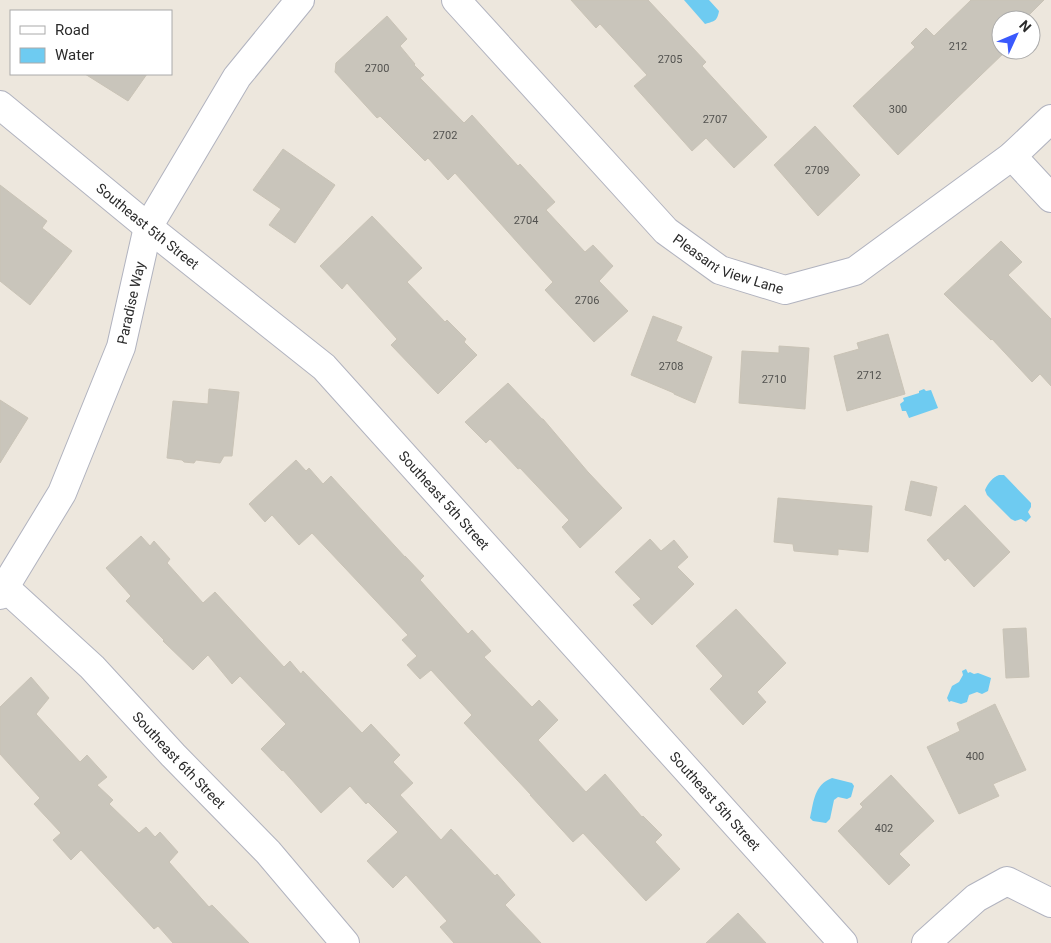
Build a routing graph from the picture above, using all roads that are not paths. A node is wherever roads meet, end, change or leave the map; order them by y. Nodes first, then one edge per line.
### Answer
1 (300, 0) edge
2 (456, 0) edge
3 (0, 105) edge
4 (1051, 119) edge
5 (1012, 156) junction
6 (1051, 198) edge
7 (148, 227) junction
8 (2, 588) edge
9 (1051, 903) edge
10 (345, 943) edge
11 (843, 943) edge
12 (926, 943) edge

1 - 7 street, Paradise Way
2 - 5 street, Pleasant View Lane
3 - 7 street, Southeast 5th Street
4 - 5 street, Pleasant View Lane
5 - 6 street
7 - 8 street, Paradise Way
7 - 11 street, Southeast 5th Street
8 - 10 street, Southeast 6th Street
9 - 12 street

